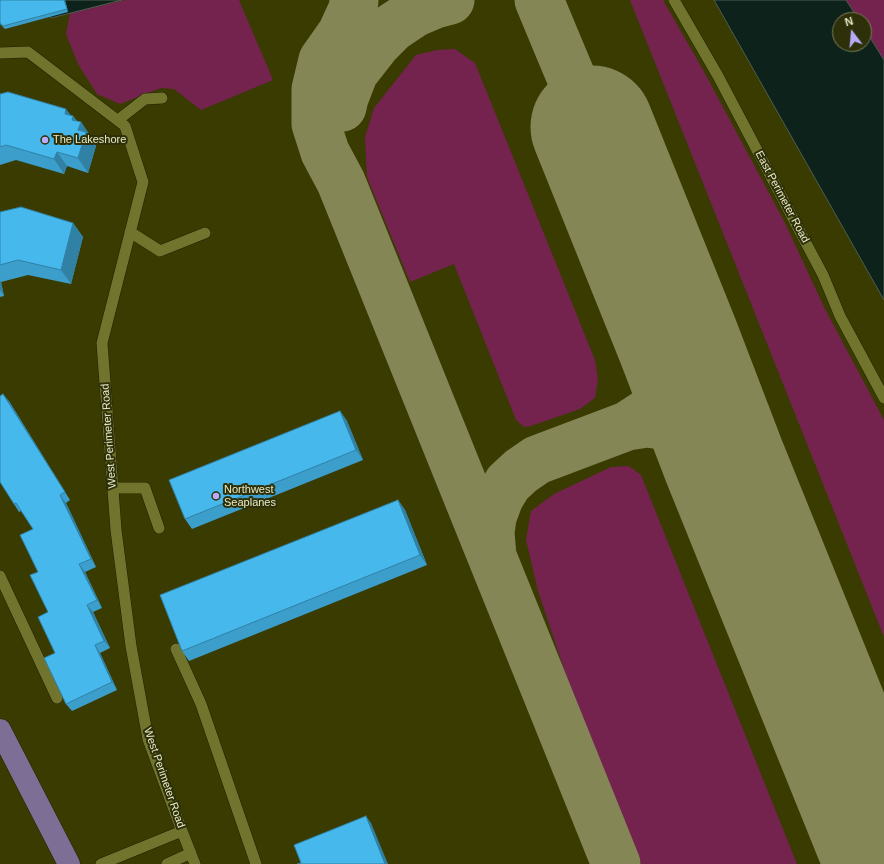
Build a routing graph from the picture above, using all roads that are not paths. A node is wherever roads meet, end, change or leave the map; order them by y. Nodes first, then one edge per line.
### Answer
1 (674, 0) edge
2 (0, 53) edge
3 (162, 98) dead end
4 (118, 120) junction
5 (130, 232) junction
6 (205, 234) dead end
7 (884, 398) edge
8 (113, 488) junction
9 (159, 528) dead end
10 (0, 576) edge
11 (176, 649) edge
12 (57, 698) edge
13 (0, 730) edge
14 (182, 831) junction
15 (191, 853) junction
16 (69, 864) edge
17 (101, 864) edge
18 (167, 864) edge
19 (195, 864) edge
20 (256, 864) edge

1 - 7 lane, East Perimeter Road
2 - 4 lane, West Perimeter Road
3 - 4 lane
4 - 5 lane, West Perimeter Road
5 - 6 lane
5 - 8 lane, West Perimeter Road
8 - 9 lane
8 - 14 lane, West Perimeter Road
10 - 12 lane
11 - 20 lane
13 - 16 main road
14 - 15 lane, West Perimeter Road
14 - 17 lane
15 - 18 lane
15 - 19 lane, West Perimeter Road

